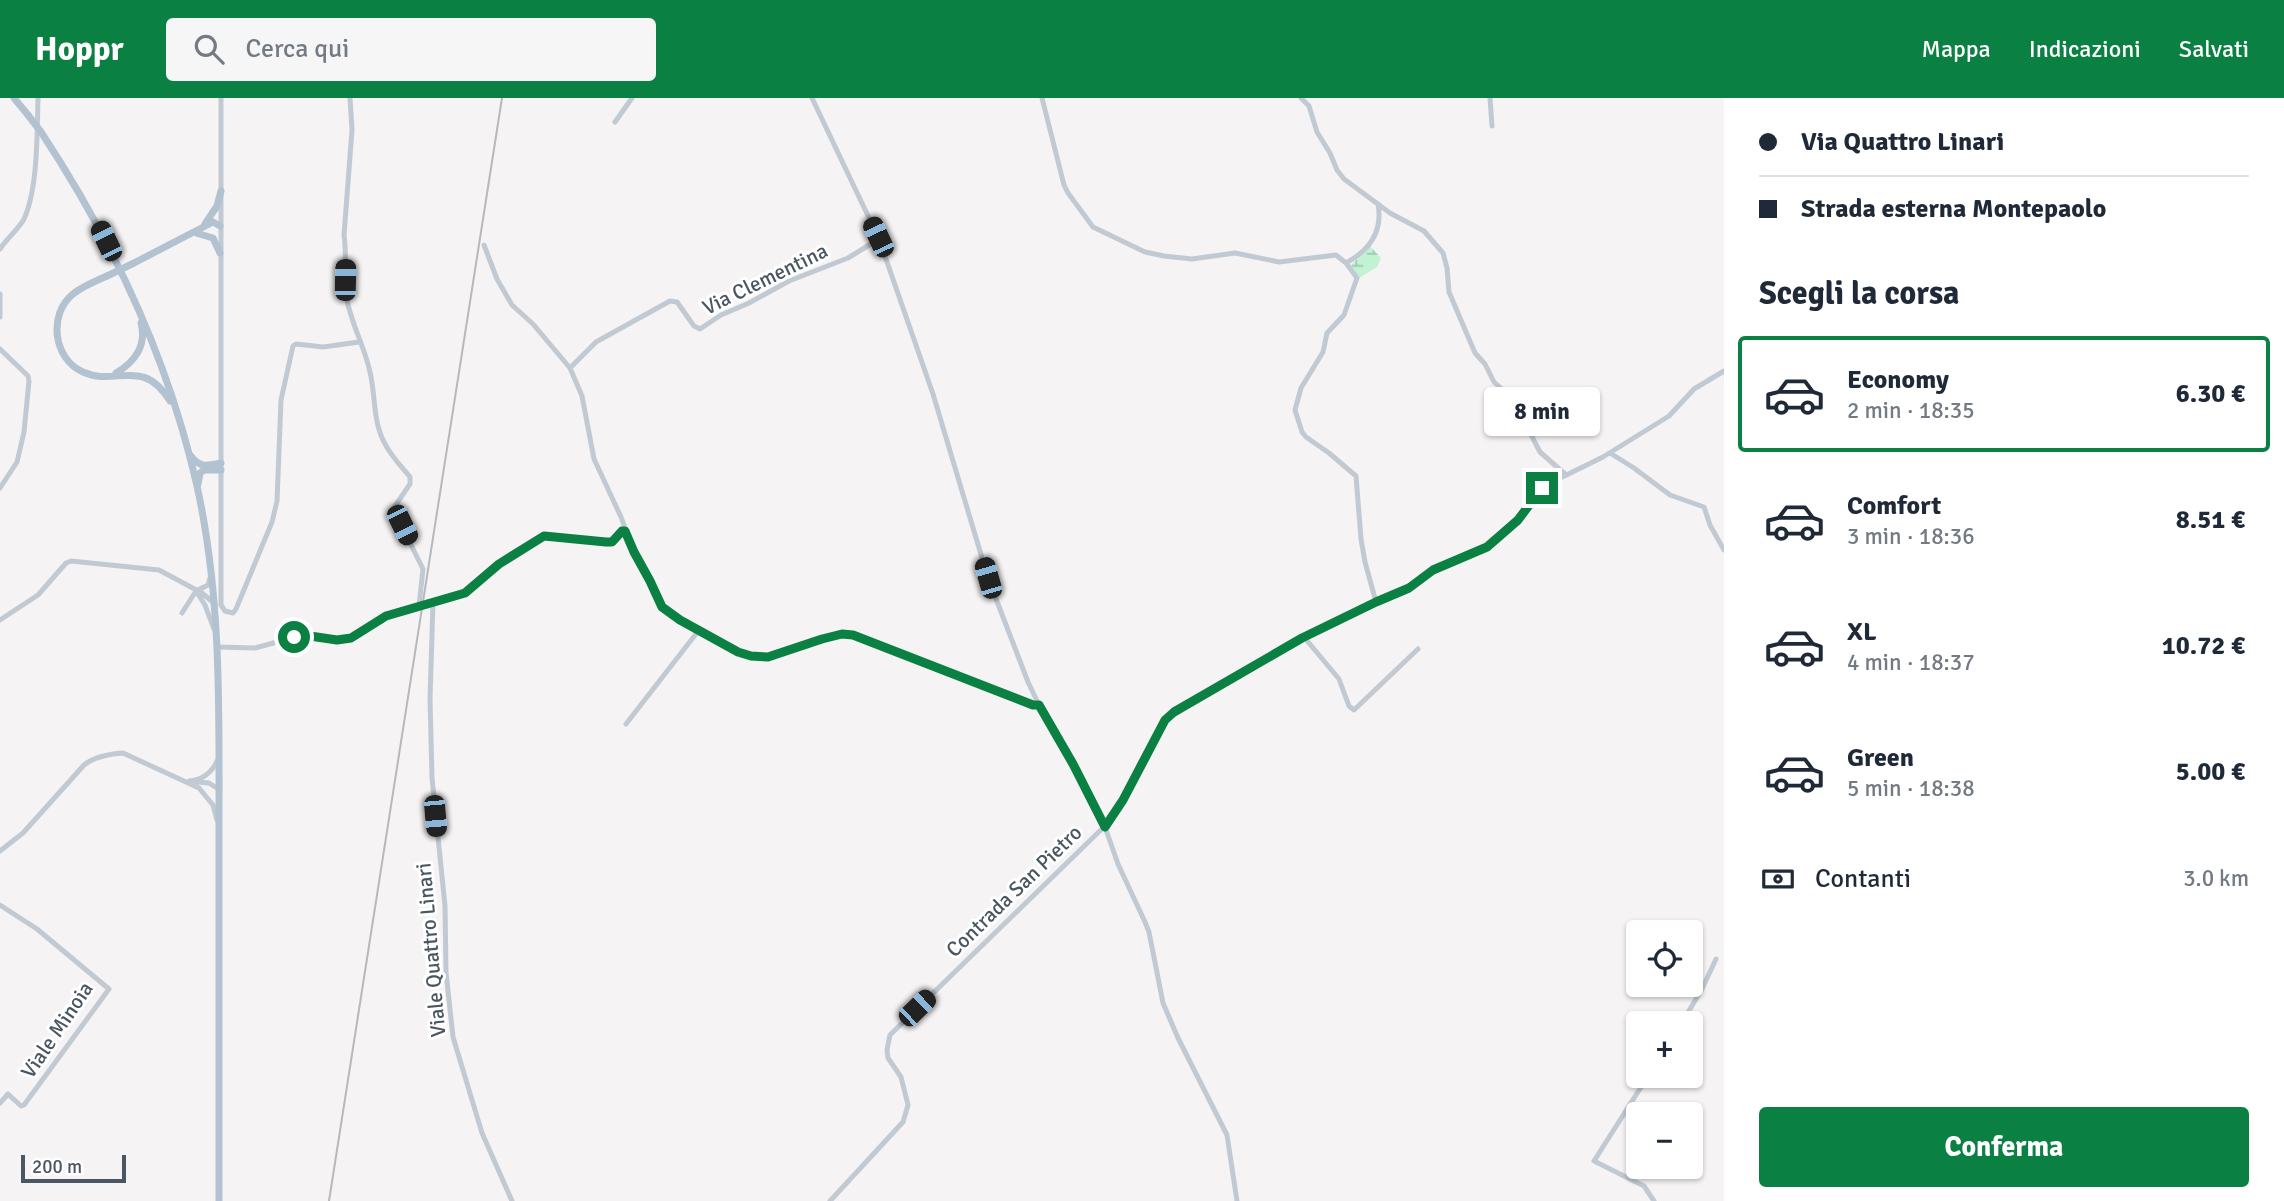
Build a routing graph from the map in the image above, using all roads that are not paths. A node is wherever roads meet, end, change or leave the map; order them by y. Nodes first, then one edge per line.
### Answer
1 (14, 98) edge
2 (38, 98) edge
3 (221, 98) edge
4 (350, 98) edge
5 (632, 98) edge
6 (812, 98) edge
7 (1042, 98) edge
8 (1301, 98) edge
9 (1490, 98) edge
10 (615, 122) dead end
11 (1492, 126) dead end
12 (221, 191) junction
13 (1378, 204) junction
14 (220, 226) junction
15 (196, 232) junction
16 (879, 239) junction
17 (484, 245) dead end
18 (0, 249) edge
19 (220, 253) junction
20 (1346, 263) junction
21 (0, 294) edge
22 (137, 304) junction
23 (0, 317) edge
24 (359, 342) junction
25 (0, 349) edge
26 (570, 368) junction
27 (1724, 372) edge
28 (112, 375) junction
29 (177, 414) junction
30 (188, 450) junction
31 (1610, 453) junction
32 (221, 466) junction
33 (1565, 474) junction
34 (0, 488) edge
35 (197, 488) junction
36 (627, 532) junction
37 (1724, 550) edge
38 (211, 575) junction
39 (196, 591) junction
40 (433, 602) junction
41 (1376, 602) junction
42 (215, 604) junction
43 (205, 605) junction
44 (419, 606) junction
45 (182, 613) dead end
46 (0, 620) edge
47 (699, 630) junction
48 (1304, 637) junction
49 (218, 642) junction
50 (1418, 649) dead end
51 (1039, 705) junction
52 (626, 724) dead end
53 (219, 754) junction
54 (191, 781) junction
55 (200, 788) junction
56 (219, 790) junction
57 (219, 826) junction
58 (1105, 827) junction
59 (0, 851) edge
60 (0, 905) edge
61 (1716, 959) dead end
62 (1689, 1011) edge
63 (1640, 1088) edge
64 (0, 1103) edge
65 (219, 1201) edge
66 (512, 1201) edge
67 (830, 1201) edge
68 (1237, 1201) edge
69 (1654, 1201) edge

1 - 22 main road, bridge
2 - 18 street
3 - 12 street
4 - 24 street
5 - 10 street
6 - 16 street
7 - 20 street
8 - 13 street
9 - 11 street
12 - 14 street
12 - 15 main road
13 - 20 street
13 - 33 street
14 - 15 main road
14 - 19 street
15 - 19 main road
15 - 28 main road, bridge
16 - 26 street, Via Clementina
16 - 51 street
17 - 26 street
19 - 32 street
20 - 41 street
21 - 23 street
22 - 28 main road
22 - 29 main road
24 - 32 street
24 - 44 street
25 - 34 street
26 - 36 street
27 - 31 street, Contrada San Pietro
28 - 29 main road
29 - 30 main road
30 - 32 main road
30 - 35 main road
31 - 33 street, Contrada San Pietro
31 - 37 street
32 - 35 main road
33 - 41 street, Contrada San Pietro
35 - 38 main road
36 - 40 street
36 - 47 street
38 - 39 street
38 - 42 main road
39 - 42 street
39 - 43 street
39 - 45 street
39 - 46 street
40 - 44 street
40 - 66 street, Viale Quattro Linari
41 - 48 street, Contrada San Pietro
42 - 43 street
42 - 49 main road
43 - 49 street
44 - 49 street
47 - 51 street
47 - 52 street
48 - 50 street
48 - 58 street, Contrada San Pietro
49 - 53 main road
51 - 58 street
53 - 54 street
53 - 56 main road
54 - 55 street
54 - 56 street
54 - 59 street
55 - 56 street
55 - 57 street
56 - 57 main road
57 - 65 main road
58 - 67 street, Contrada San Pietro
58 - 68 street
60 - 64 street, Viale Minoia
61 - 62 street
63 - 69 street

